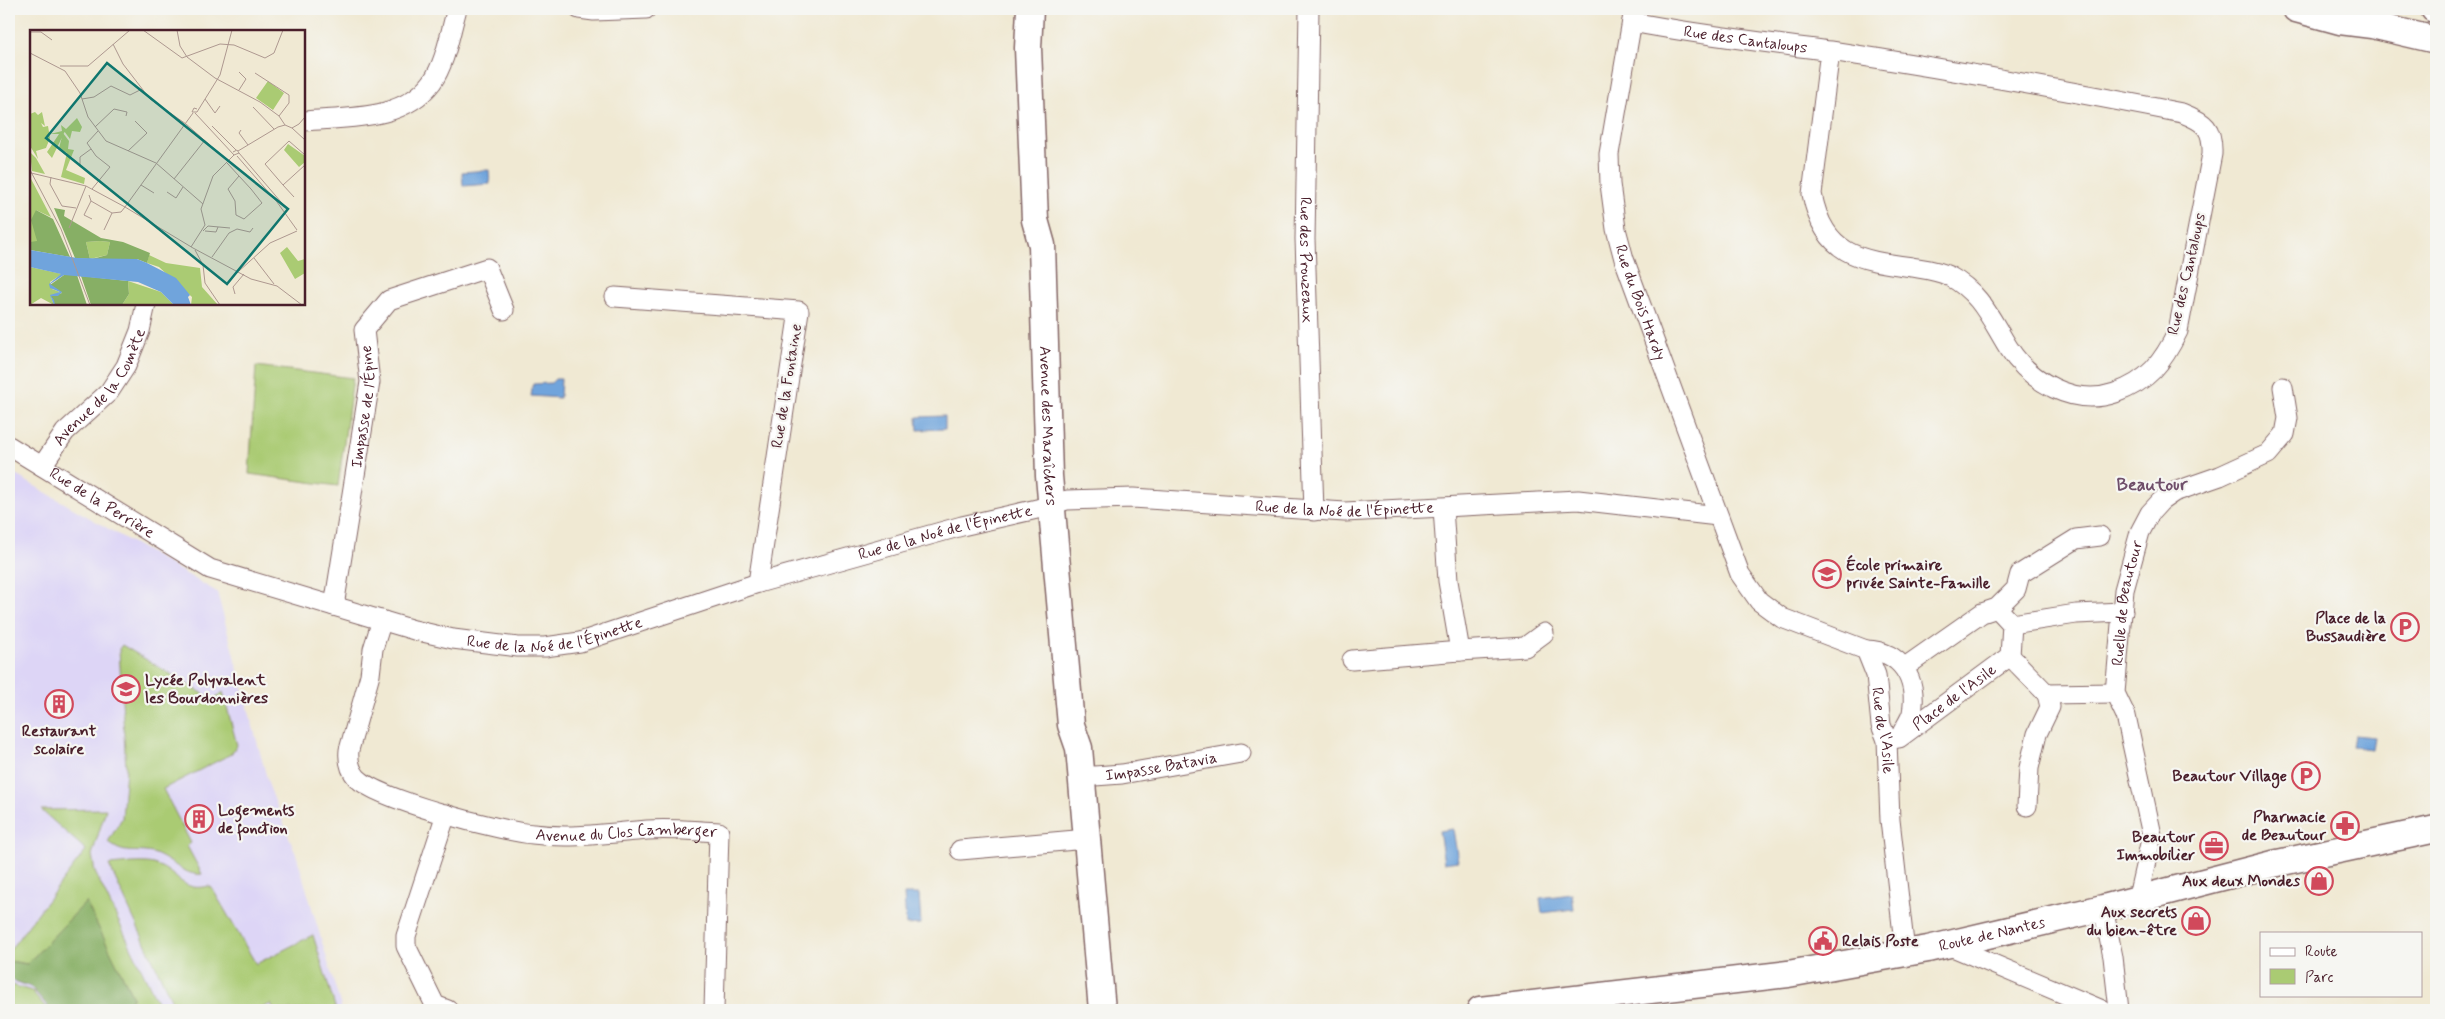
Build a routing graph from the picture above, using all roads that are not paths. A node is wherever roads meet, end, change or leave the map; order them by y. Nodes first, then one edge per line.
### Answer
1 (458, 9) edge
2 (579, 9) edge
3 (646, 9) edge
4 (1030, 9) edge
5 (1309, 9) edge
6 (2296, 9) edge
7 (1633, 15) edge
8 (2436, 40) edge
9 (1830, 51) junction
10 (305, 121) edge
11 (615, 297) dead end
12 (146, 305) edge
13 (504, 310) dead end
14 (2282, 387) dead end
15 (9, 446) edge
16 (42, 466) junction
17 (1051, 504) junction
18 (1443, 508) junction
19 (1314, 511) junction
20 (1718, 516) junction
21 (2100, 536) dead end
22 (194, 560) joint
23 (758, 584) junction
24 (334, 606) junction
25 (1997, 608) junction
26 (2122, 612) junction
27 (382, 620) junction
28 (2012, 624) junction
29 (1544, 633) dead end
30 (1866, 650) junction
31 (1460, 651) junction
32 (2010, 656) junction
33 (1352, 660) dead end
34 (1905, 667) junction
35 (2115, 693) junction
36 (2046, 694) junction
37 (1893, 739) junction
38 (1241, 753) dead end
39 (1081, 777) junction
40 (2028, 806) dead end
41 (446, 814) junction
42 (2436, 829) edge
43 (1087, 839) junction
44 (960, 850) dead end
45 (2143, 896) junction
46 (2103, 908) junction
47 (1948, 944) junction
48 (1905, 952) junction
49 (448, 1010) edge
50 (714, 1010) edge
51 (1102, 1010) edge
52 (1480, 1010) edge
53 (2102, 1010) edge
54 (2120, 1010) edge

1 - 10 street
2 - 3 street
4 - 17 main road, Avenue des Maraîchers
5 - 19 street, Rue des Prouzeaux
6 - 8 main road
7 - 9 street, Rue des Cantaloups
7 - 20 street, Rue du Bois Hardy
9 - 9 street, Rue des Cantaloups
11 - 23 street, Rue de la Fontaine
12 - 16 street, Avenue de la Comète
13 - 24 street, Impasse de l'Épine
14 - 26 street, Ruelle de Beautour
15 - 16 street, Rue de la Perrière
16 - 22 street, Rue de la Perrière
17 - 19 street, Rue de la Noé de l'Épinette
17 - 23 street, Rue de la Noé de l'Épinette
17 - 39 main road, Avenue des Maraîchers
18 - 19 street, Rue de la Noé de l'Épinette
18 - 20 street, Rue de la Noé de l'Épinette
18 - 31 street
20 - 30 street, Rue du Bois Hardy
21 - 25 street
22 - 24 street, Rue de la Noé de l'Épinette
23 - 27 street, Rue de la Noé de l'Épinette
24 - 27 street, Rue de la Noé de l'Épinette
25 - 28 street
25 - 34 street
26 - 28 street
26 - 35 street, Ruelle de Beautour
27 - 41 street, Avenue du Clos Camberger
28 - 32 street, Place de l'Asile
29 - 31 street
30 - 34 street
30 - 37 street, Rue de l'Asile
31 - 33 street
32 - 36 street, Place de l'Asile
32 - 37 street, Place de l'Asile
34 - 37 street, Place de l'Asile
35 - 36 street
35 - 45 street
36 - 40 street
37 - 48 street, Rue de l'Asile
38 - 39 street, Impasse Batavia
39 - 43 main road, Avenue des Maraîchers
41 - 49 street
41 - 50 street, Avenue du Clos Camberger
42 - 45 main road, Route de Nantes
43 - 44 street
43 - 51 main road, Avenue des Maraîchers
45 - 46 main road, Route de Nantes
46 - 47 main road, Route de Nantes
46 - 54 street
47 - 48 main road, Route de Nantes
47 - 53 street
48 - 52 main road, Route de Nantes

